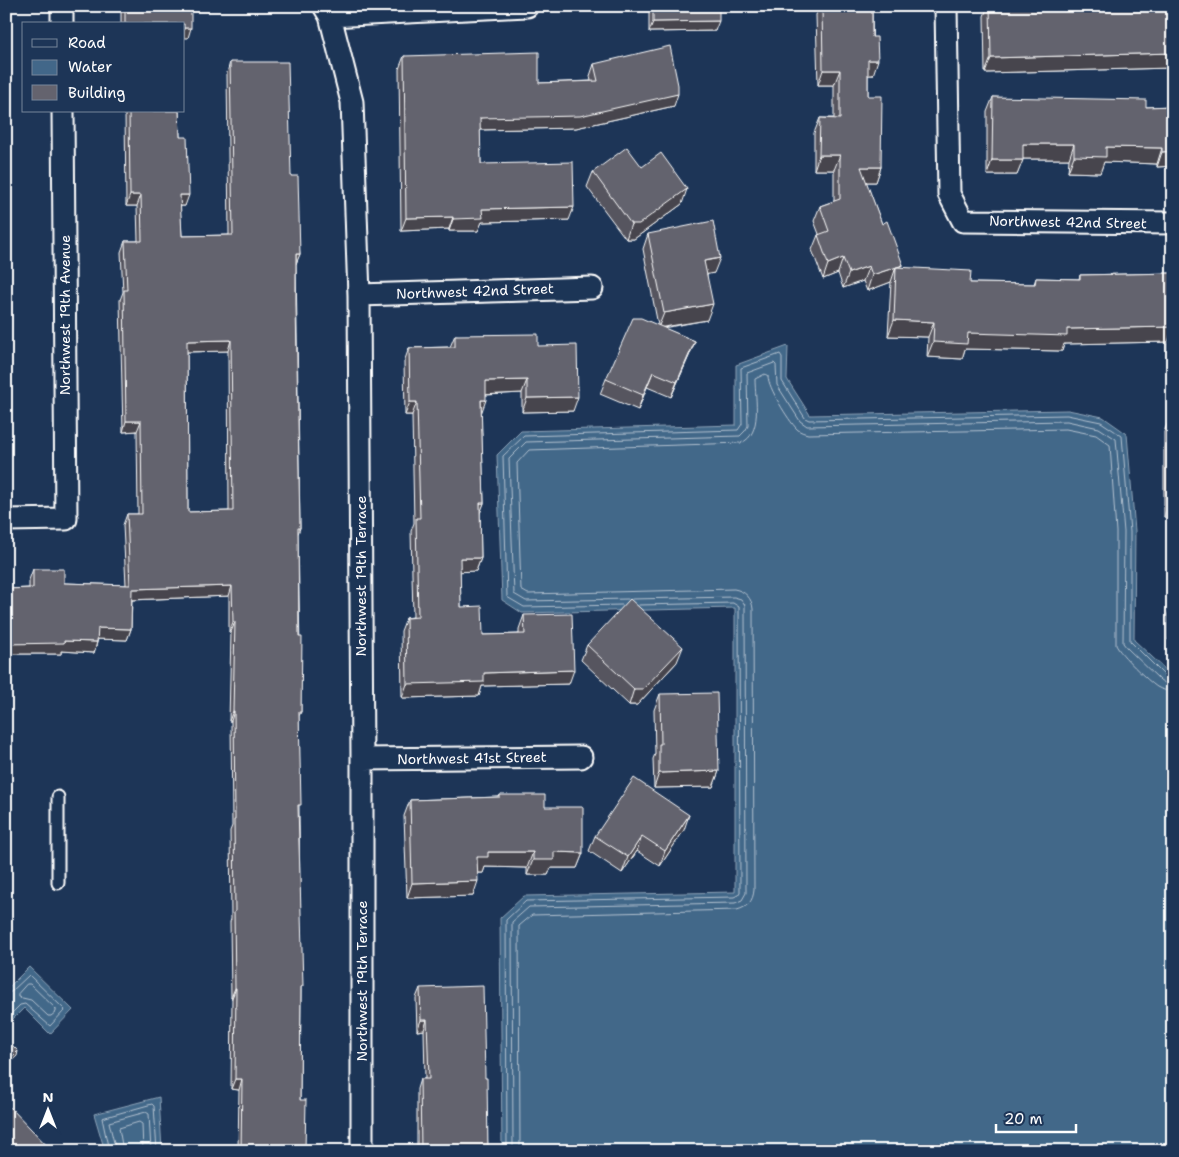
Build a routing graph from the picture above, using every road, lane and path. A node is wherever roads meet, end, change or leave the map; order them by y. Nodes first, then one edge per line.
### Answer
1 (62, 6) edge
2 (527, 6) edge
3 (946, 6) edge
4 (327, 11) edge
5 (62, 22) edge
6 (63, 112) edge
7 (1173, 224) edge
8 (592, 288) dead end
9 (359, 295) junction
10 (6, 520) edge
11 (581, 757) dead end
12 (362, 760) junction
13 (58, 797) dead end
14 (58, 883) dead end
15 (362, 1151) edge

1 - 5 street
2 - 4 street
3 - 7 street, Northwest 42nd Street
4 - 9 street, Northwest 19th Terrace
6 - 10 street, Northwest 19th Avenue
8 - 9 street, Northwest 42nd Street
9 - 12 street, Northwest 19th Terrace
11 - 12 street, Northwest 41st Street
12 - 15 street, Northwest 19th Terrace
13 - 14 lane

